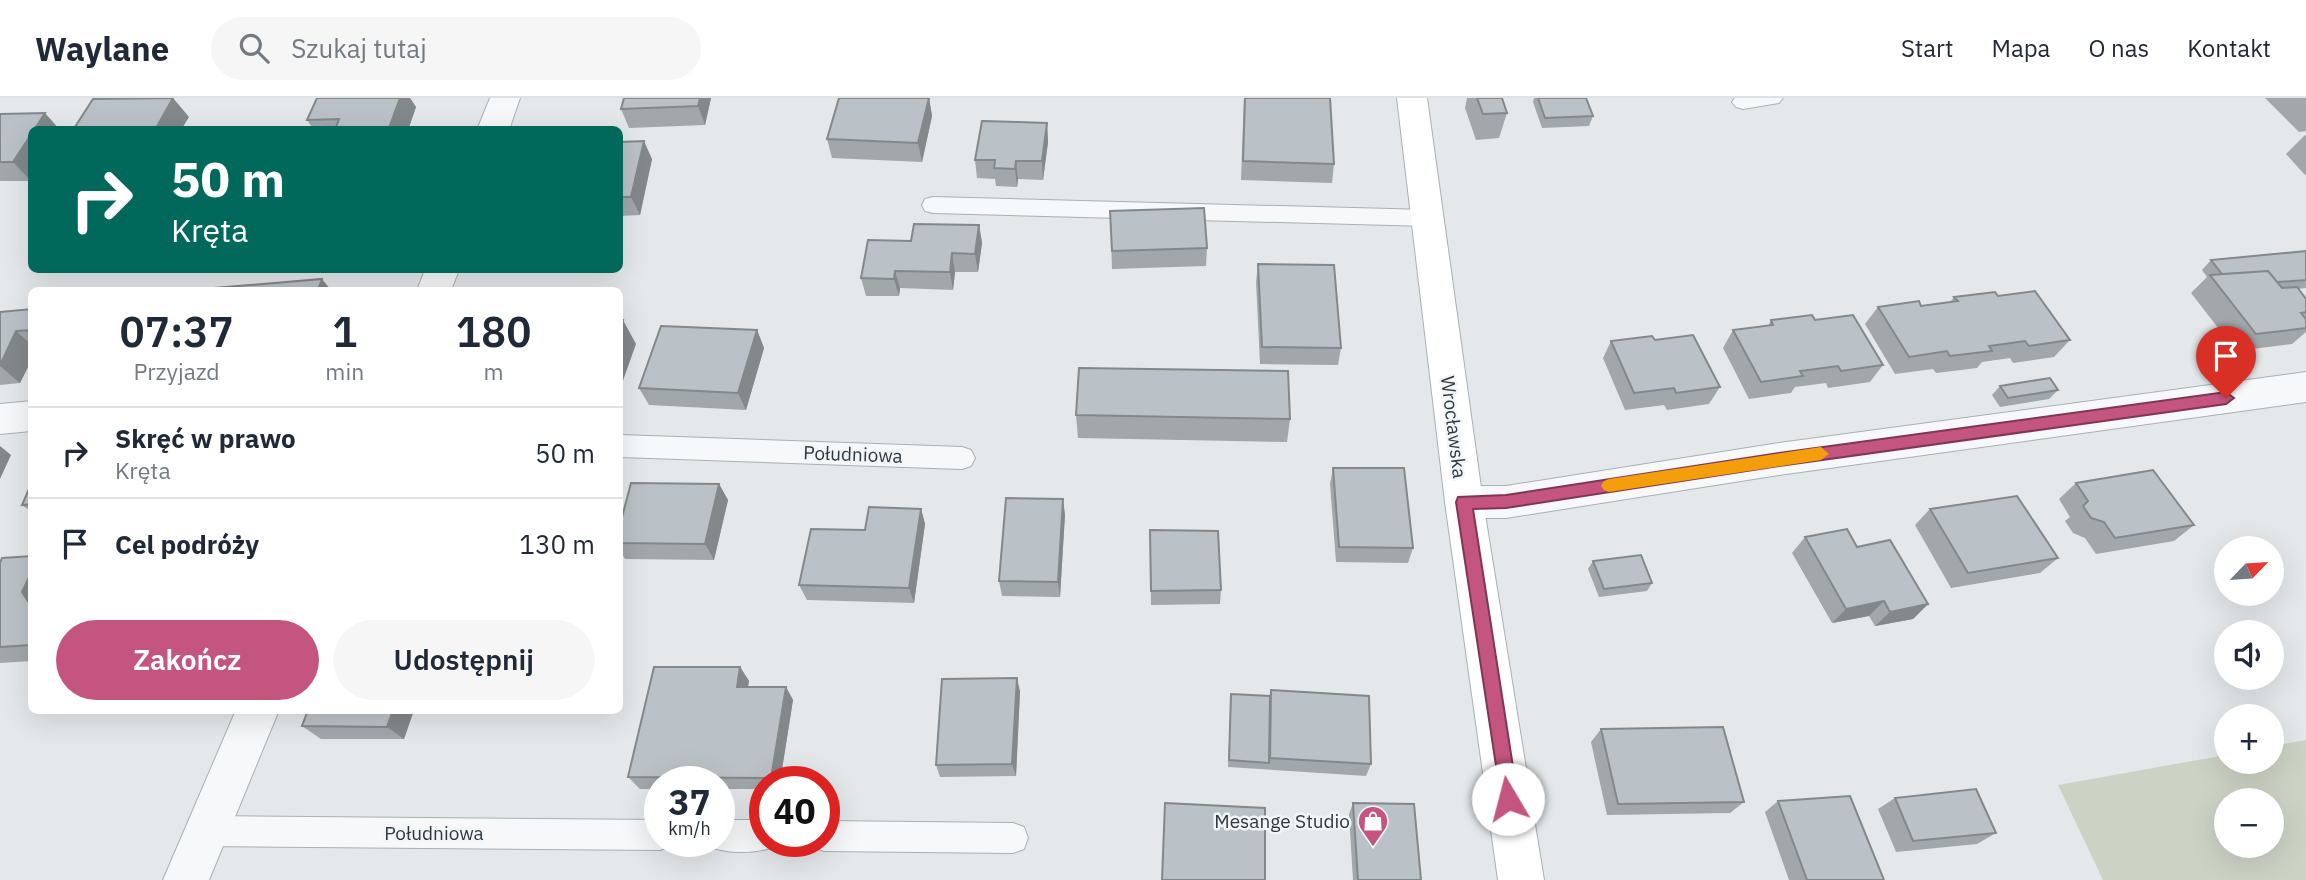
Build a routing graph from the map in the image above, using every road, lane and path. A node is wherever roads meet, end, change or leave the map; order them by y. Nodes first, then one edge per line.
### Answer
1 (505, 98) edge
2 (1412, 98) edge
3 (1772, 98) edge
4 (1743, 102) dead end
5 (494, 126) edge
6 (933, 205) dead end
7 (1428, 218) junction
8 (2306, 387) edge
9 (28, 416) edge
10 (0, 419) edge
11 (623, 446) edge
12 (961, 458) dead end
13 (1464, 502) junction
14 (256, 714) edge
15 (208, 831) junction
16 (644, 835) edge
17 (840, 836) edge
18 (1013, 838) dead end
19 (186, 880) edge
20 (1521, 880) edge

1 - 5 street
2 - 7 street, Wrocławska
3 - 4 lane
6 - 7 lane
7 - 13 street, Wrocławska
8 - 13 street
9 - 10 street
11 - 12 lane, Południowa
13 - 20 street, Wrocławska
14 - 15 street
15 - 16 lane, Południowa
15 - 19 street
17 - 18 lane

